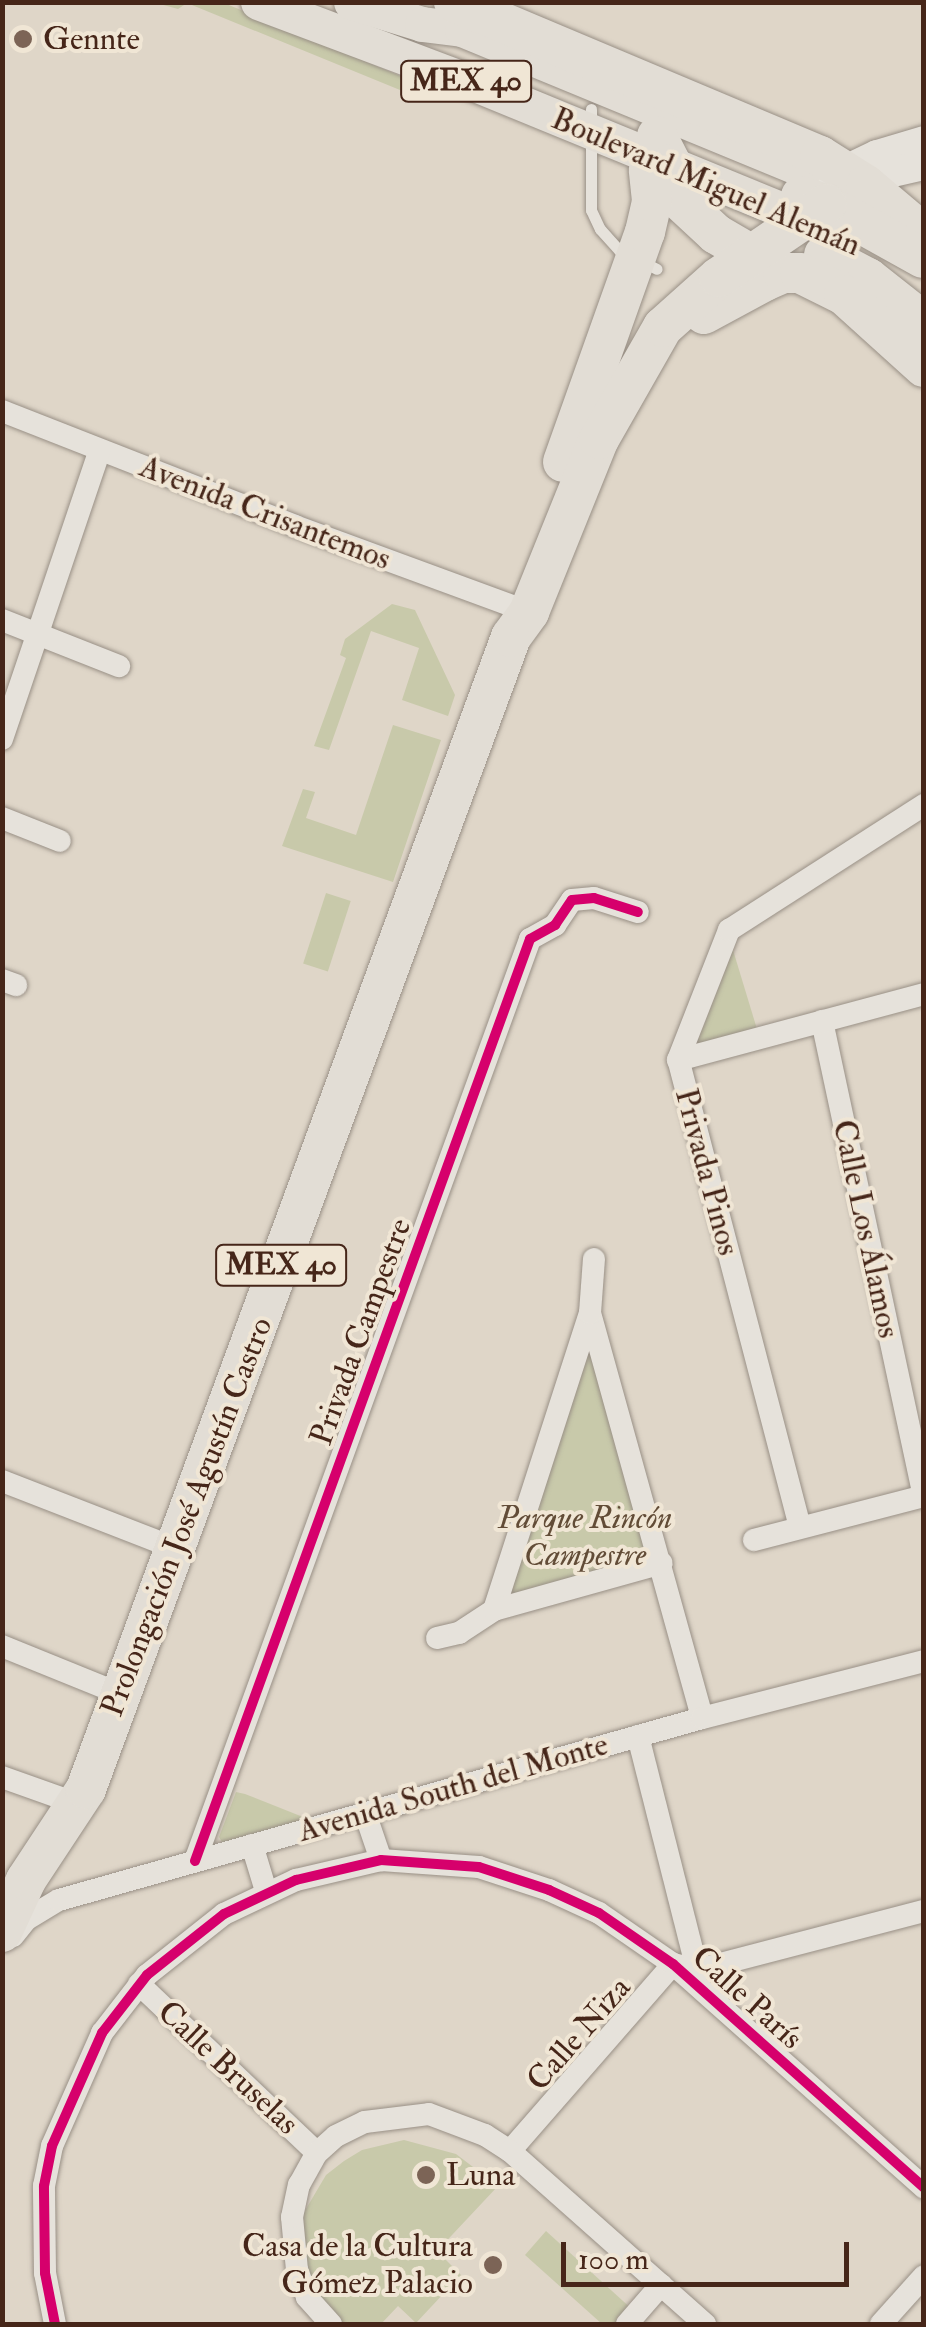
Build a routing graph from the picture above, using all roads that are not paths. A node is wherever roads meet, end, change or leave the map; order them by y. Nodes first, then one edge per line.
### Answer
1 (258, 2) edge
2 (351, 2) edge
3 (388, 2) edge
4 (459, 14) edge
5 (590, 120) junction
6 (924, 142) edge
7 (658, 164) junction
8 (924, 164) edge
9 (794, 217) junction
10 (909, 233) edge
11 (646, 264) junction
12 (924, 288) edge
13 (640, 307) junction
14 (924, 322) edge
15 (608, 336) junction
16 (924, 367) edge
17 (627, 386) junction
18 (2, 411) edge
19 (100, 450) junction
20 (517, 618) junction
21 (2, 620) edge
22 (38, 634) junction
23 (119, 666) dead end
24 (2, 739) edge
25 (924, 805) edge
26 (2, 818) edge
27 (60, 841) dead end
28 (638, 912) dead end
29 (924, 994) edge
30 (822, 1021) junction
31 (678, 1060) junction
32 (594, 1259) dead end
33 (590, 1313) junction
34 (917, 1435) edge
35 (2, 1482) edge
36 (924, 1495) edge
37 (800, 1528) junction
38 (754, 1540) dead end
39 (177, 1549) junction
40 (662, 1563) junction
41 (494, 1610) junction
42 (437, 1638) dead end
43 (2, 1646) edge
44 (924, 1661) edge
45 (120, 1694) junction
46 (702, 1718) junction
47 (638, 1736) junction
48 (2, 1777) edge
49 (78, 1804) junction
50 (365, 1813) junction
51 (252, 1845) junction
52 (381, 1860) junction
53 (195, 1861) junction
54 (14, 1888) edge
55 (266, 1892) junction
56 (924, 1911) edge
57 (5, 1939) edge
58 (673, 1964) junction
59 (696, 1970) junction
60 (139, 1984) junction
61 (510, 2151) junction
62 (317, 2153) junction
63 (924, 2188) edge
64 (924, 2276) edge
65 (660, 2285) junction
66 (54, 2324) edge
67 (330, 2324) edge
68 (627, 2324) edge
69 (705, 2324) edge
70 (881, 2324) edge

1 - 5 main road, Boulevard Miguel Alemán / MEX 40
2 - 4 main road
3 - 4 main road, Boulevard Miguel Alemán / MEX 40
4 - 5 main road, Boulevard Miguel Alemán / MEX 40
4 - 9 highway
5 - 7 main road, Boulevard Miguel Alemán / MEX 40
5 - 11 lane
6 - 9 main road
7 - 9 highway
7 - 9 main road, Boulevard Miguel Alemán / MEX 40
7 - 11 highway
8 - 9 main road
9 - 10 highway
9 - 10 highway, Boulevard Miguel Alemán / MEX 40
9 - 13 highway, Prolongación José Agustín Castro / MEX 40
9 - 14 highway
9 - 16 highway
9 - 17 highway
10 - 12 highway, Boulevard Miguel Alemán / MEX 40
11 - 13 highway
11 - 15 highway
13 - 15 highway, Prolongación José Agustín Castro / MEX 40
13 - 17 highway
15 - 20 highway, Prolongación José Agustín Castro / MEX 40
17 - 20 highway, Prolongación José Agustín Castro / MEX 40
18 - 19 street, Avenida Crisantemos
19 - 20 street, Avenida Crisantemos
19 - 22 street
20 - 39 highway, Prolongación José Agustín Castro / MEX 40
21 - 22 street
22 - 23 street
22 - 24 street
25 - 31 street, Privada Pinos
26 - 27 street
28 - 53 street, Privada Campestre
29 - 30 street
30 - 31 street
30 - 34 street, Calle Los Álamos
31 - 37 street, Privada Pinos
32 - 33 street
33 - 40 street
33 - 41 street
34 - 36 street, Calle Los Álamos
35 - 39 street
36 - 37 street
37 - 38 street
39 - 45 highway, Prolongación José Agustín Castro / MEX 40
40 - 41 street
40 - 46 street
41 - 42 street
43 - 45 street
44 - 46 street, Avenida South del Monte
45 - 49 highway, Prolongación José Agustín Castro / MEX 40
46 - 47 street, Avenida South del Monte
47 - 50 street, Avenida South del Monte
47 - 59 street
48 - 49 street
49 - 54 highway, Prolongación José Agustín Castro / MEX 40
50 - 51 street, Avenida South del Monte
50 - 52 street
51 - 53 street, Avenida South del Monte
51 - 55 street
52 - 55 street, Calle París
52 - 58 street, Calle París
53 - 57 street, Avenida South del Monte
54 - 57 highway, MEX 40
55 - 60 street, Calle París
56 - 59 street, Calle Niza
58 - 59 street, Calle Niza
58 - 61 street, Calle Niza
58 - 63 street, Calle París
60 - 62 street, Calle Bruselas
60 - 66 street, Calle París
61 - 62 street
61 - 65 street
62 - 67 street
64 - 70 street
65 - 68 street
65 - 69 street

